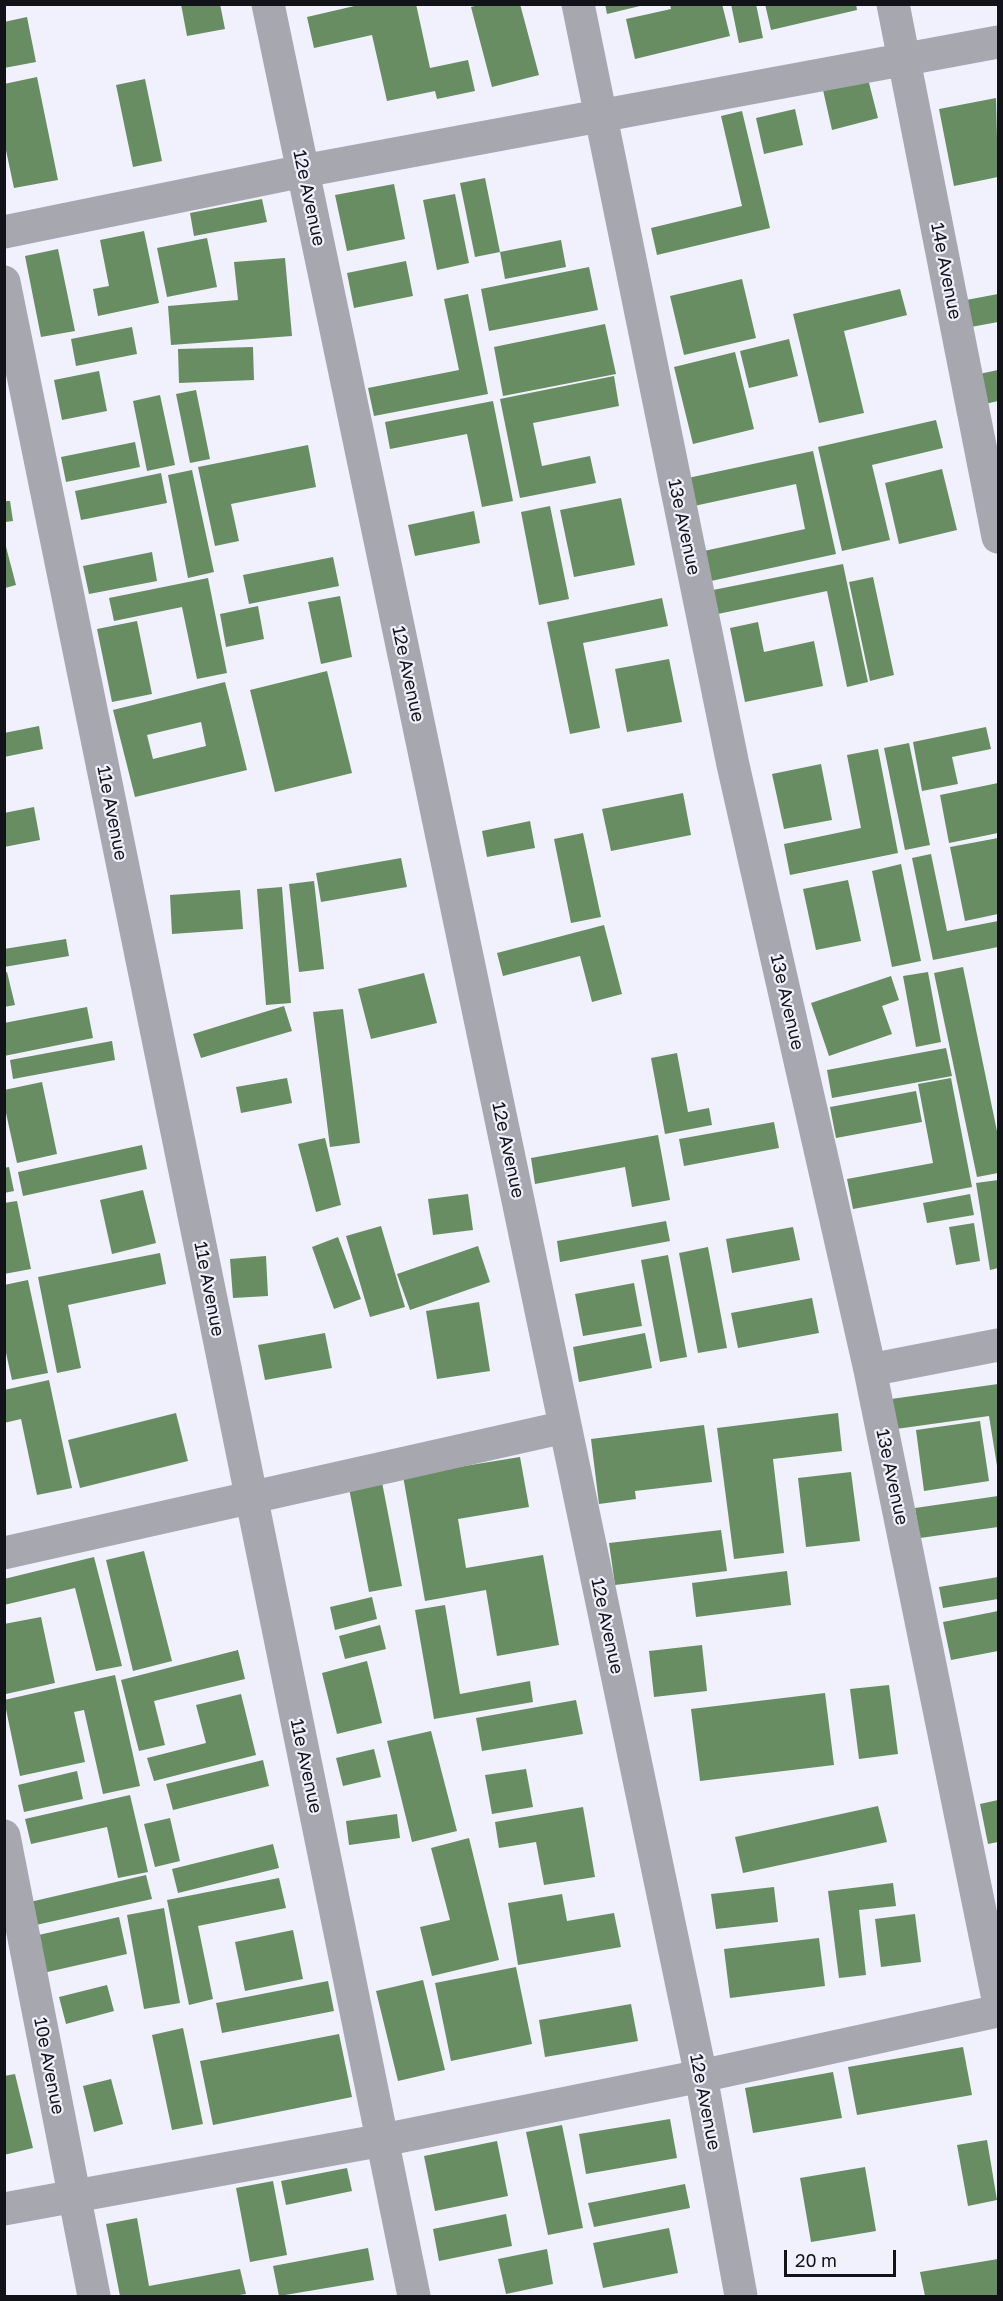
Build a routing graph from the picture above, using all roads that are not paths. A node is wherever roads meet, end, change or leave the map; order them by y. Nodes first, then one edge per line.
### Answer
1 (268, 4) edge
2 (578, 4) edge
3 (893, 4) edge
4 (999, 42) edge
5 (905, 58) junction
6 (600, 117) junction
7 (303, 171) junction
8 (4, 232) edge
9 (4, 282) edge
10 (999, 537) edge
11 (999, 1345) edge
12 (870, 1370) junction
13 (566, 1427) junction
14 (251, 1496) junction
15 (4, 1553) edge
16 (4, 1836) edge
17 (999, 1999) edge
18 (999, 2011) edge
19 (701, 2076) junction
20 (383, 2140) junction
21 (73, 2195) junction
22 (4, 2209) edge
23 (94, 2296) edge
24 (414, 2296) edge
25 (741, 2296) edge

1 - 7 street, 12e Avenue
2 - 6 street, 13e Avenue
3 - 5 street, 14e Avenue
4 - 5 street
5 - 6 street
5 - 10 street, 14e Avenue
6 - 7 street
6 - 12 street, 13e Avenue
7 - 8 street
7 - 13 street, 12e Avenue
9 - 14 street, 11e Avenue
11 - 12 street
12 - 17 street, 13e Avenue
13 - 14 street
13 - 19 street, 12e Avenue
14 - 15 street
14 - 20 street, 11e Avenue
16 - 21 street, 10e Avenue
18 - 19 street
19 - 20 street
19 - 25 street, 12e Avenue
20 - 21 street
20 - 24 street, 11e Avenue
21 - 22 street
21 - 23 street, 10e Avenue

